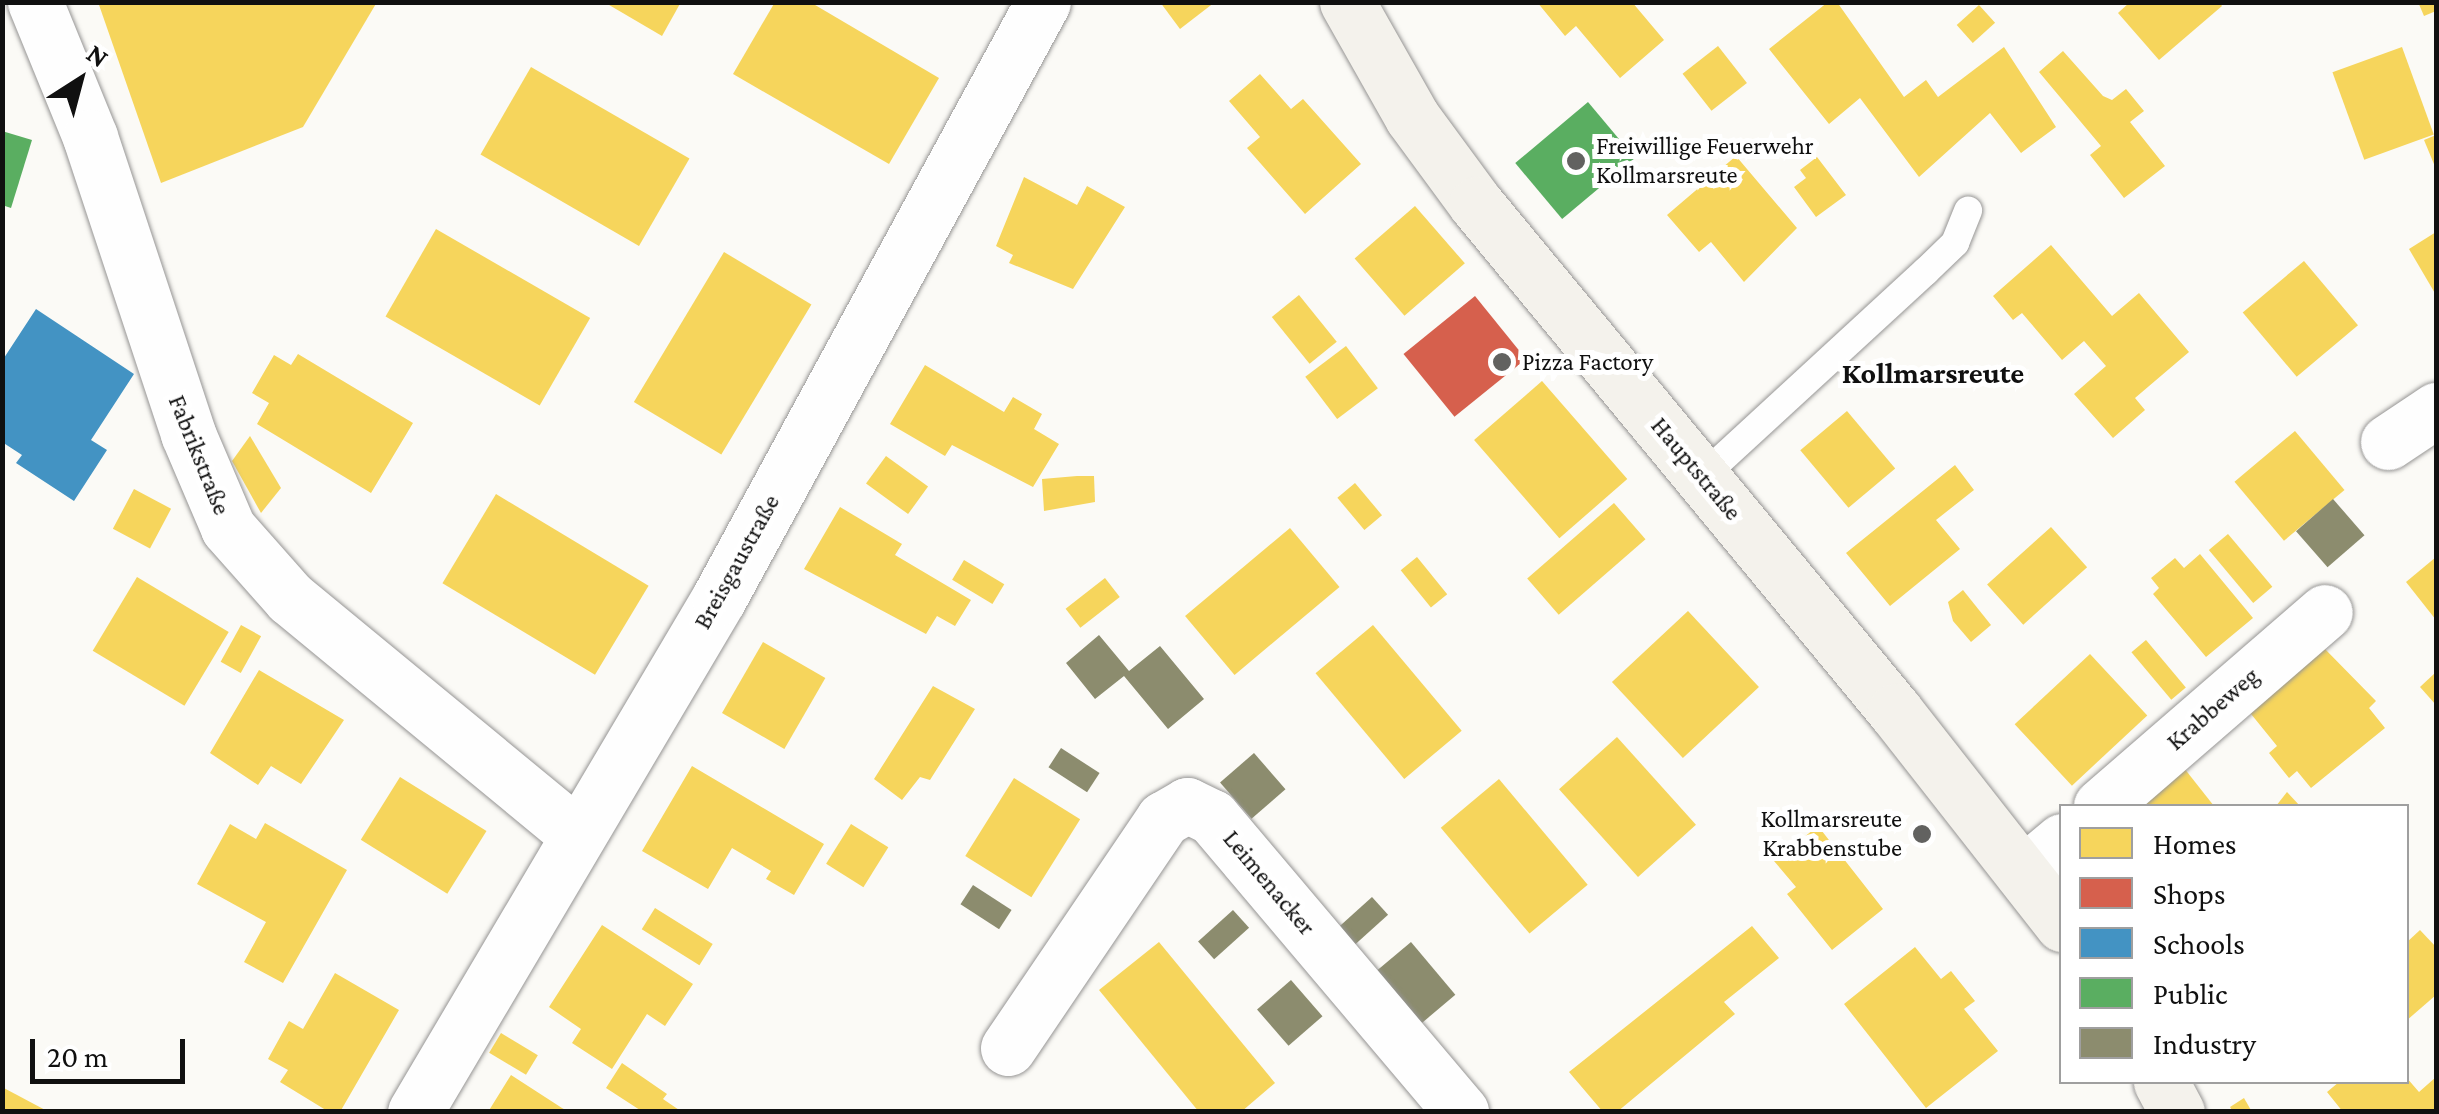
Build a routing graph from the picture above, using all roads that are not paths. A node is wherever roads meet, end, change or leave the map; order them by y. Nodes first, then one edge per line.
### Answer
1 (35, 2) edge
2 (1043, 2) edge
3 (1347, 2) edge
4 (1968, 210) dead end
5 (2436, 410) edge
6 (2388, 442) dead end
7 (1702, 477) junction
8 (2325, 612) dead end
9 (2103, 804) edge
10 (576, 834) junction
11 (2043, 857) edge
12 (2059, 913) edge
13 (1008, 1048) dead end
14 (2162, 1084) edge
15 (415, 1112) edge
16 (1461, 1112) edge
17 (2177, 1112) edge

1 - 10 street, Fabrikstraße
2 - 10 street, Breisgaustraße
3 - 7 main road, Hauptstraße
4 - 7 lane
5 - 6 street
7 - 11 main road, Hauptstraße
8 - 9 street, Krabbeweg
10 - 15 street, Breisgaustraße
11 - 12 main road, Hauptstraße
13 - 16 street, Leimenacker
14 - 17 main road

